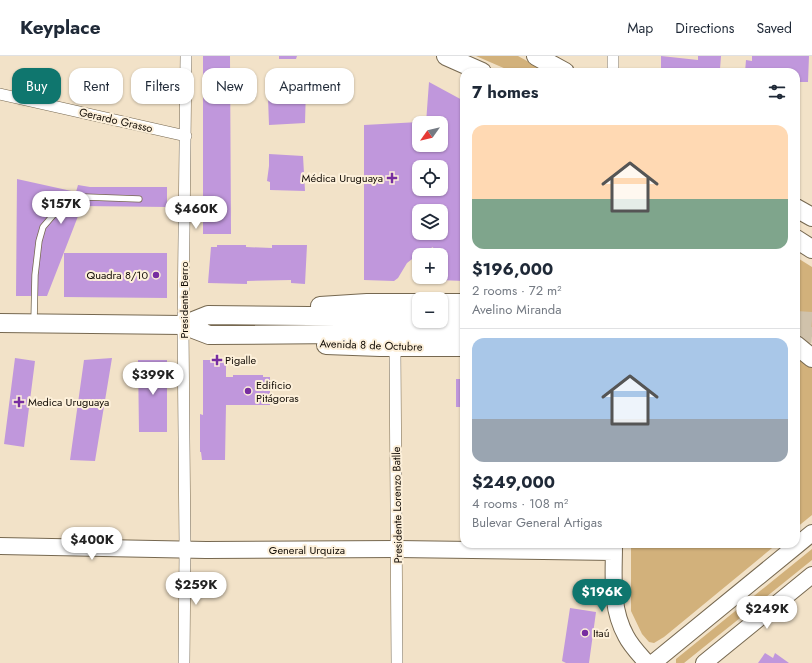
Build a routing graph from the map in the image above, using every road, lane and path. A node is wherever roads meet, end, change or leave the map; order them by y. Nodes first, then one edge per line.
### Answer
1 (186, 56) edge
2 (446, 56) edge
3 (536, 56) edge
4 (613, 56) edge
5 (473, 68) edge
6 (558, 68) edge
7 (613, 68) edge
8 (0, 94) edge
9 (186, 136) junction
10 (139, 199) dead end
11 (800, 210) edge
12 (812, 217) edge
13 (800, 242) edge
14 (812, 249) edge
15 (412, 303) edge
16 (448, 303) edge
17 (460, 303) edge
18 (287, 316) junction
19 (460, 316) edge
20 (412, 317) edge
21 (448, 317) edge
22 (0, 323) edge
23 (34, 324) junction
24 (183, 325) junction
25 (460, 332) edge
26 (280, 334) junction
27 (395, 347) junction
28 (460, 347) edge
29 (800, 348) edge
30 (812, 358) edge
31 (812, 533) edge
32 (800, 543) edge
33 (0, 546) edge
34 (614, 548) edge
35 (794, 548) edge
36 (185, 549) junction
37 (397, 549) junction
38 (812, 575) edge
39 (184, 663) edge
40 (397, 663) edge
41 (647, 663) edge
42 (653, 663) edge
43 (704, 663) edge

1 - 9 street, Presidente Berro
2 - 5 main road
3 - 6 main road
4 - 7 street
8 - 9 street, Gerardo Grasso
9 - 24 street, Presidente Berro
10 - 23 lane
11 - 12 main road
13 - 14 main road
15 - 18 main road, Avenida 8 de Octubre
16 - 17 main road
18 - 20 main road, Avenida 8 de Octubre
18 - 24 main road, Avenida 8 de Octubre
19 - 21 main road
22 - 23 main road, Avenida 8 de Octubre
23 - 24 main road, Avenida 8 de Octubre
24 - 26 main road, Avenida 8 de Octubre
24 - 36 street, Presidente Berro
25 - 26 main road, Avenida 8 de Octubre
26 - 27 main road, Avenida 8 de Octubre
27 - 28 main road, Avenida 8 de Octubre
27 - 37 street, Presidente Lorenzo Batlle
29 - 30 main road
31 - 32 street
33 - 36 street, General Urquiza
34 - 37 street, General Urquiza
34 - 41 street
35 - 42 street
36 - 37 street, General Urquiza
36 - 39 street, Presidente Berro
37 - 40 street, Presidente Lorenzo Batlle
38 - 43 street

